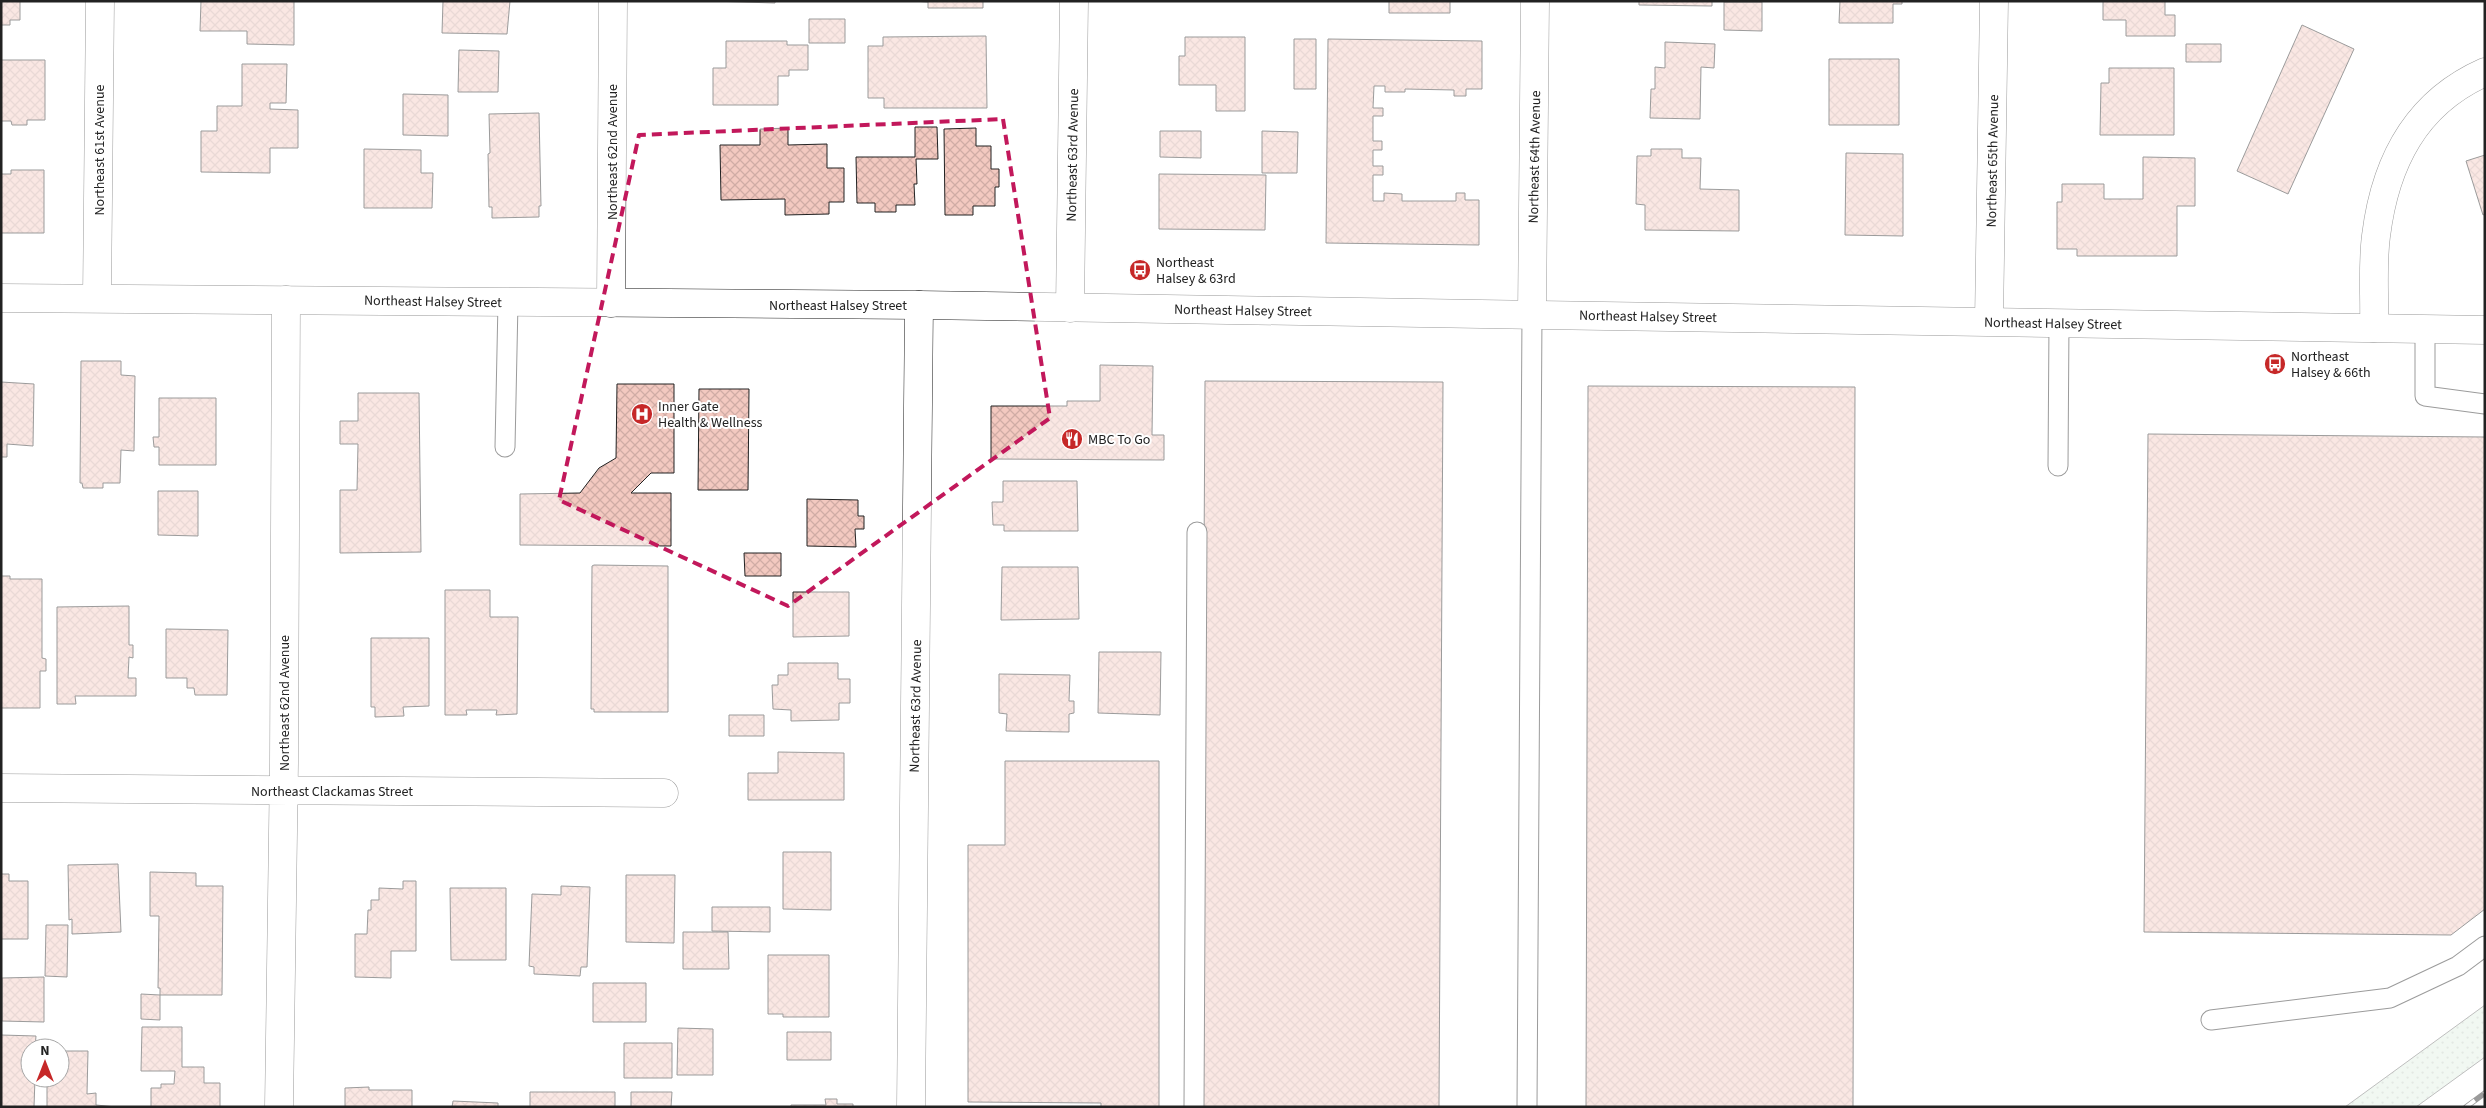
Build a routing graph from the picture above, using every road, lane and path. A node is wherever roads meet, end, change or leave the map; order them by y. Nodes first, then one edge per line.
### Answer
1 (100, 1) edge
2 (613, 1) edge
3 (1074, 1) edge
4 (1535, 1) edge
5 (1994, 1) edge
6 (2485, 72) edge
7 (1, 298) edge
8 (97, 298) junction
9 (286, 300) junction
10 (508, 302) junction
11 (611, 303) junction
12 (919, 305) junction
13 (1070, 308) junction
14 (1532, 314) junction
15 (1989, 321) junction
16 (2059, 323) junction
17 (2374, 328) junction
18 (2425, 329) junction
19 (2485, 330) edge
20 (2485, 404) edge
21 (505, 447) dead end
22 (2058, 466) dead end
23 (1197, 532) dead end
24 (1, 788) edge
25 (283, 791) junction
26 (664, 793) dead end
27 (2485, 946) edge
28 (2211, 1020) dead end
29 (279, 1107) edge
30 (911, 1107) edge
31 (1194, 1107) edge
32 (1527, 1107) edge

1 - 8 street, Northeast 61st Avenue
2 - 11 street, Northeast 62nd Avenue
3 - 13 street, Northeast 63rd Avenue
4 - 14 street, Northeast 64th Avenue
5 - 15 street, Northeast 65th Avenue
6 - 17 street
7 - 8 street, Northeast Halsey Street
8 - 9 street, Northeast Halsey Street
9 - 10 street, Northeast Halsey Street
9 - 25 street, Northeast 62nd Avenue
10 - 11 street, Northeast Halsey Street
10 - 21 lane
11 - 12 street, Northeast Halsey Street
12 - 13 street, Northeast Halsey Street
12 - 30 street, Northeast 63rd Avenue
13 - 14 street, Northeast Halsey Street
14 - 15 street, Northeast Halsey Street
14 - 32 lane
15 - 16 street, Northeast Halsey Street
16 - 17 street, Northeast Halsey Street
16 - 22 lane
17 - 18 street, Northeast Halsey Street
18 - 19 street, Northeast Halsey Street
18 - 20 lane
23 - 31 lane
24 - 25 street, Northeast Clackamas Street
25 - 26 street, Northeast Clackamas Street
25 - 29 street, Northeast 62nd Avenue
27 - 28 lane

